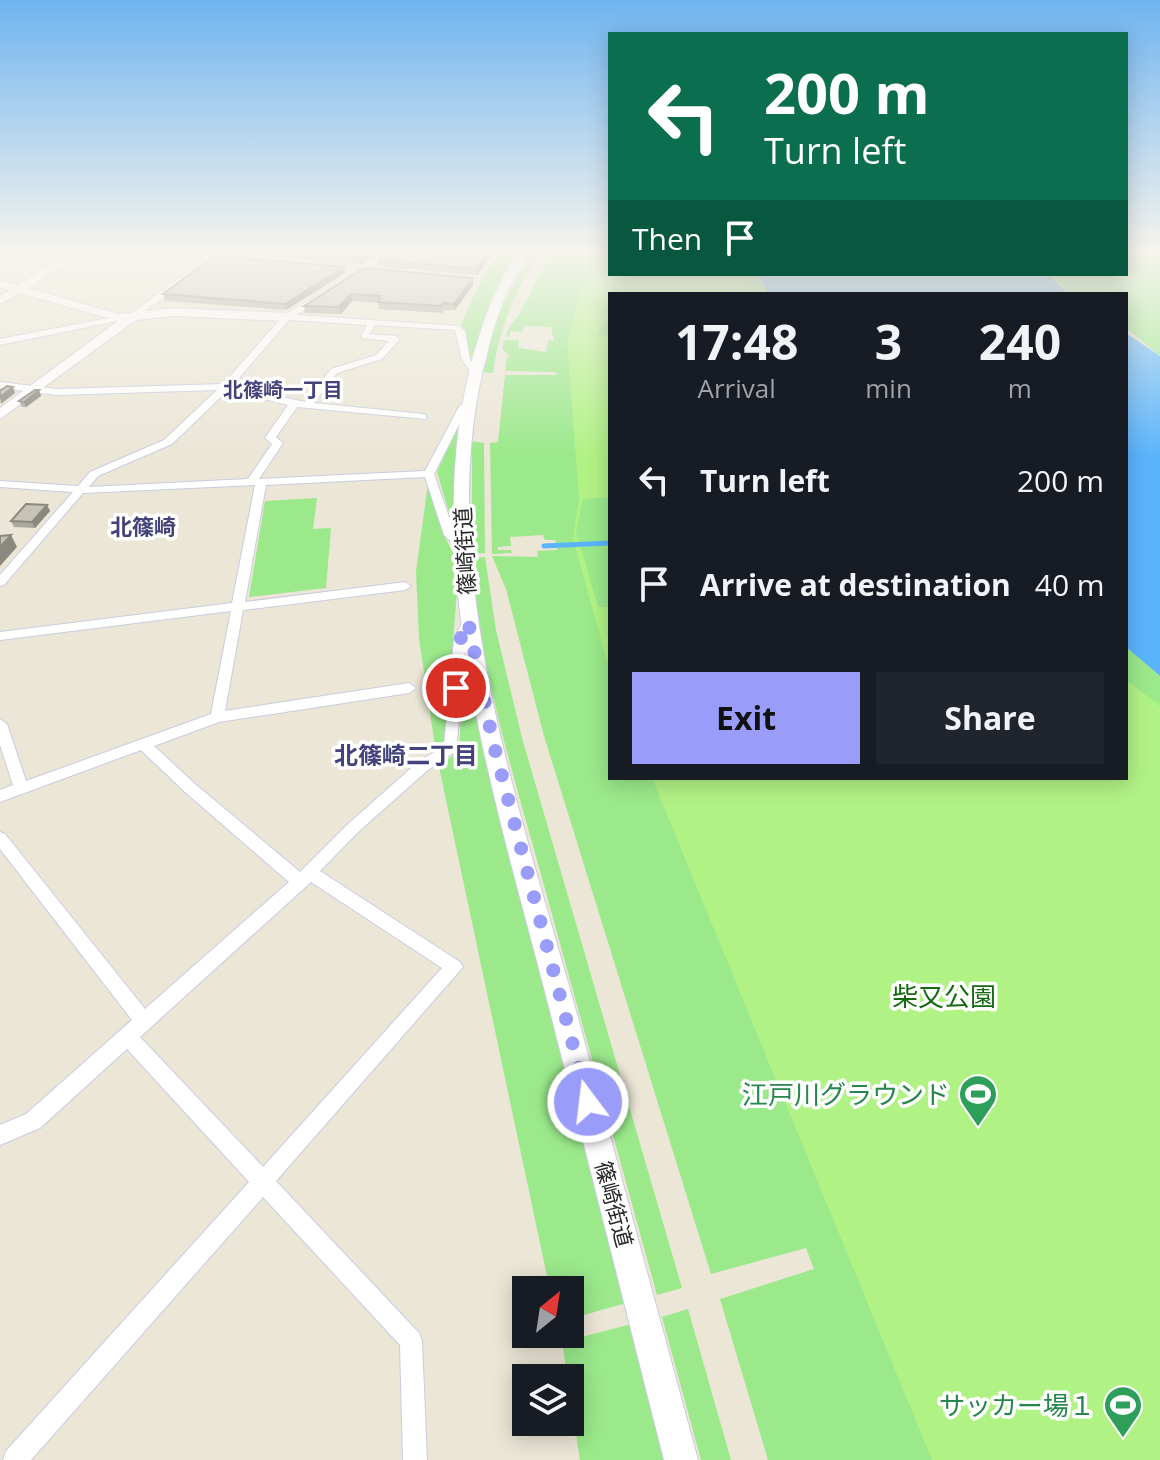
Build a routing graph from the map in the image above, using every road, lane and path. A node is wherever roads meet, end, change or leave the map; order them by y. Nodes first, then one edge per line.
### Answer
1 (113, 319) edge
2 (129, 319) edge
3 (285, 319) edge
4 (324, 319) edge
5 (491, 319) edge
6 (373, 322) junction
7 (0, 342) edge
8 (474, 370) junction
9 (0, 385) edge
10 (226, 387) junction
11 (35, 389) junction
12 (294, 404) junction
13 (308, 405) junction
14 (469, 405) junction
15 (0, 415) edge
16 (423, 417) dead end
17 (429, 474) junction
18 (256, 483) junction
19 (0, 484) edge
20 (78, 489) junction
21 (462, 546) junction
22 (0, 582) edge
23 (405, 586) dead end
24 (238, 607) junction
25 (468, 621) junction
26 (0, 636) edge
27 (409, 688) dead end
28 (217, 717) junction
29 (0, 724) edge
30 (143, 744) junction
31 (21, 786) junction
32 (0, 796) edge
33 (0, 838) edge
34 (305, 877) junction
35 (143, 1020) junction
36 (128, 1037) junction
37 (0, 1135) edge
38 (264, 1184) junction
39 (15, 1460) edge
40 (415, 1460) edge
41 (681, 1460) edge

1 - 7 street
2 - 11 main road
3 - 10 street
4 - 6 street
5 - 8 main road, 篠崎街道
6 - 8 street
6 - 13 street
8 - 14 main road, 篠崎街道
9 - 11 street
10 - 11 street
10 - 12 street
10 - 20 street
11 - 15 main road
12 - 13 street
12 - 18 street
13 - 16 street
14 - 17 street
14 - 21 main road, 篠崎街道
17 - 18 street
17 - 21 street
18 - 20 street
18 - 24 street
19 - 20 street
20 - 22 street
21 - 25 main road, 篠崎街道
23 - 24 street
24 - 26 street
24 - 28 street
25 - 34 street
25 - 41 main road, 篠崎街道
27 - 28 street
28 - 30 street
29 - 31 street
30 - 31 street
30 - 34 street
31 - 32 street
33 - 35 street
34 - 35 street
34 - 38 street
35 - 36 street
36 - 37 street
36 - 38 street
38 - 39 street
38 - 40 street

